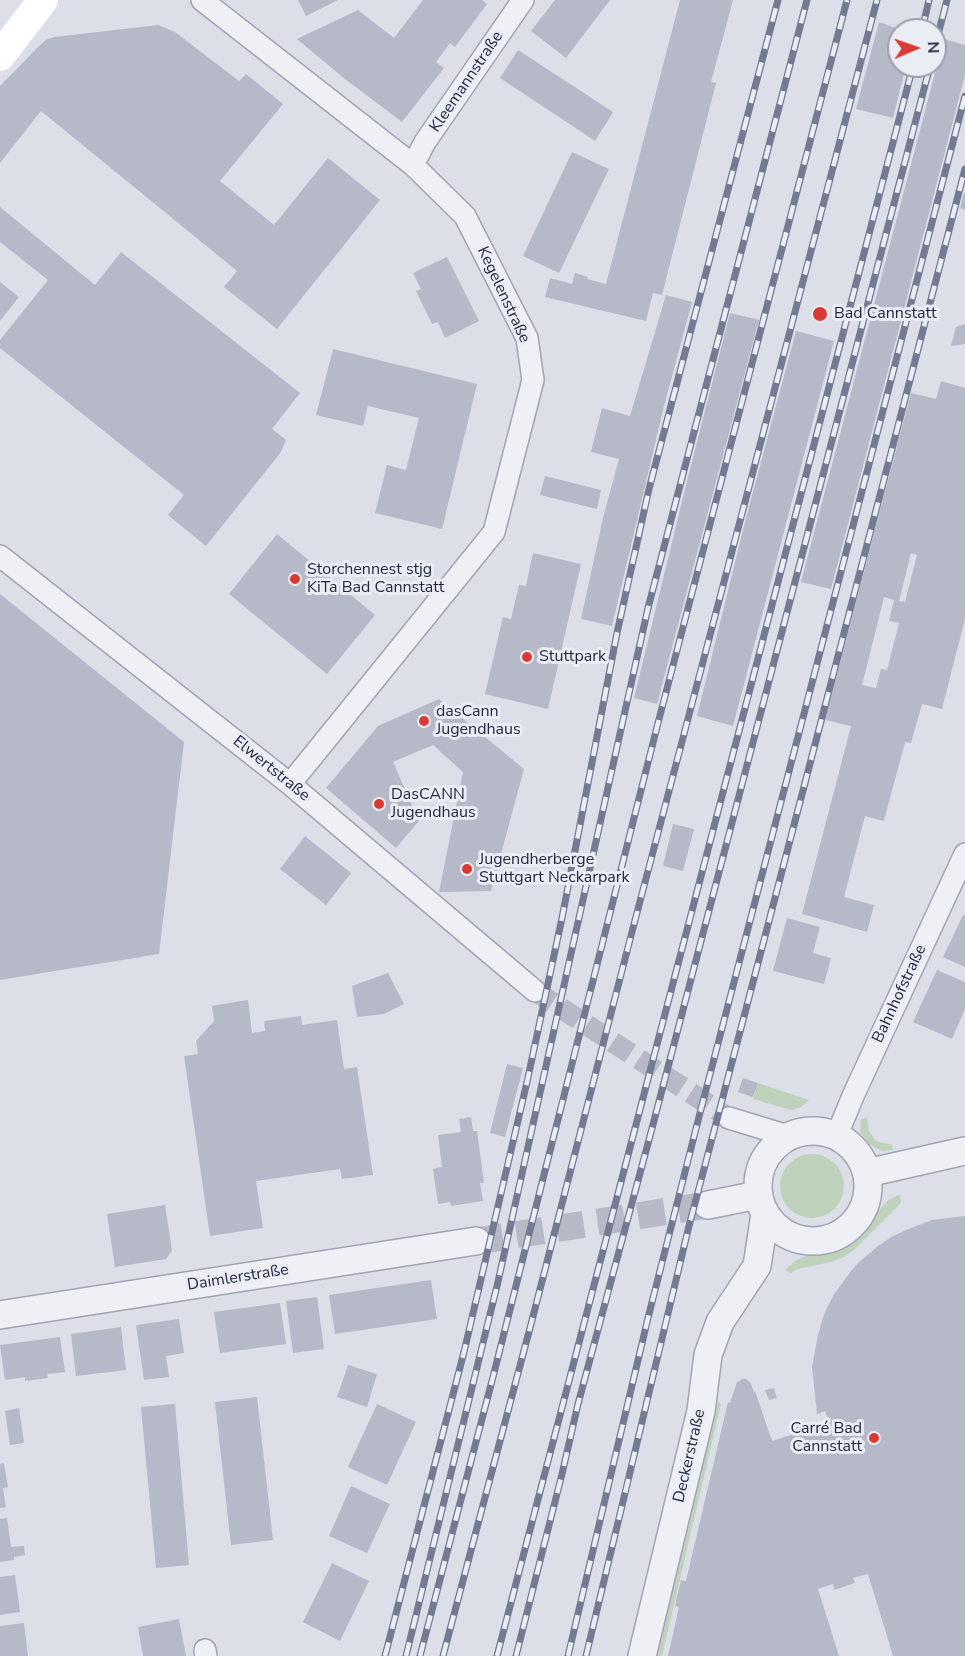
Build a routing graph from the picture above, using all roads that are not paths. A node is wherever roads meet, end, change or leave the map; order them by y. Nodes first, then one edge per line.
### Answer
1 (43, 0) edge
2 (202, 0) edge
3 (523, 0) edge
4 (0, 56) edge
5 (413, 165) junction
6 (0, 556) edge
7 (290, 784) junction
8 (965, 854) edge
9 (535, 991) tunnel mouth
10 (729, 1118) tunnel mouth
11 (837, 1135) junction
12 (788, 1136) junction
13 (965, 1151) edge
14 (867, 1173) junction
15 (761, 1204) junction
16 (708, 1205) tunnel mouth
17 (476, 1241) tunnel mouth
18 (809, 1242) junction
19 (757, 1266) junction
20 (0, 1316) edge
21 (642, 1656) edge

1 - 4 main road
2 - 5 street, Kegelenstraße
3 - 5 street, Kleemannstraße
5 - 7 street, Kegelenstraße
6 - 7 street, Elwertstraße
7 - 9 street, Elwertstraße
8 - 11 street, Bahnhofstraße
10 - 12 street
11 - 12 street
11 - 14 street
12 - 15 street
13 - 14 street
14 - 18 street
15 - 16 street
15 - 18 street
15 - 19 street, Deckerstraße
17 - 20 street, Daimlerstraße
18 - 19 street, Deckerstraße
19 - 21 street, Deckerstraße

